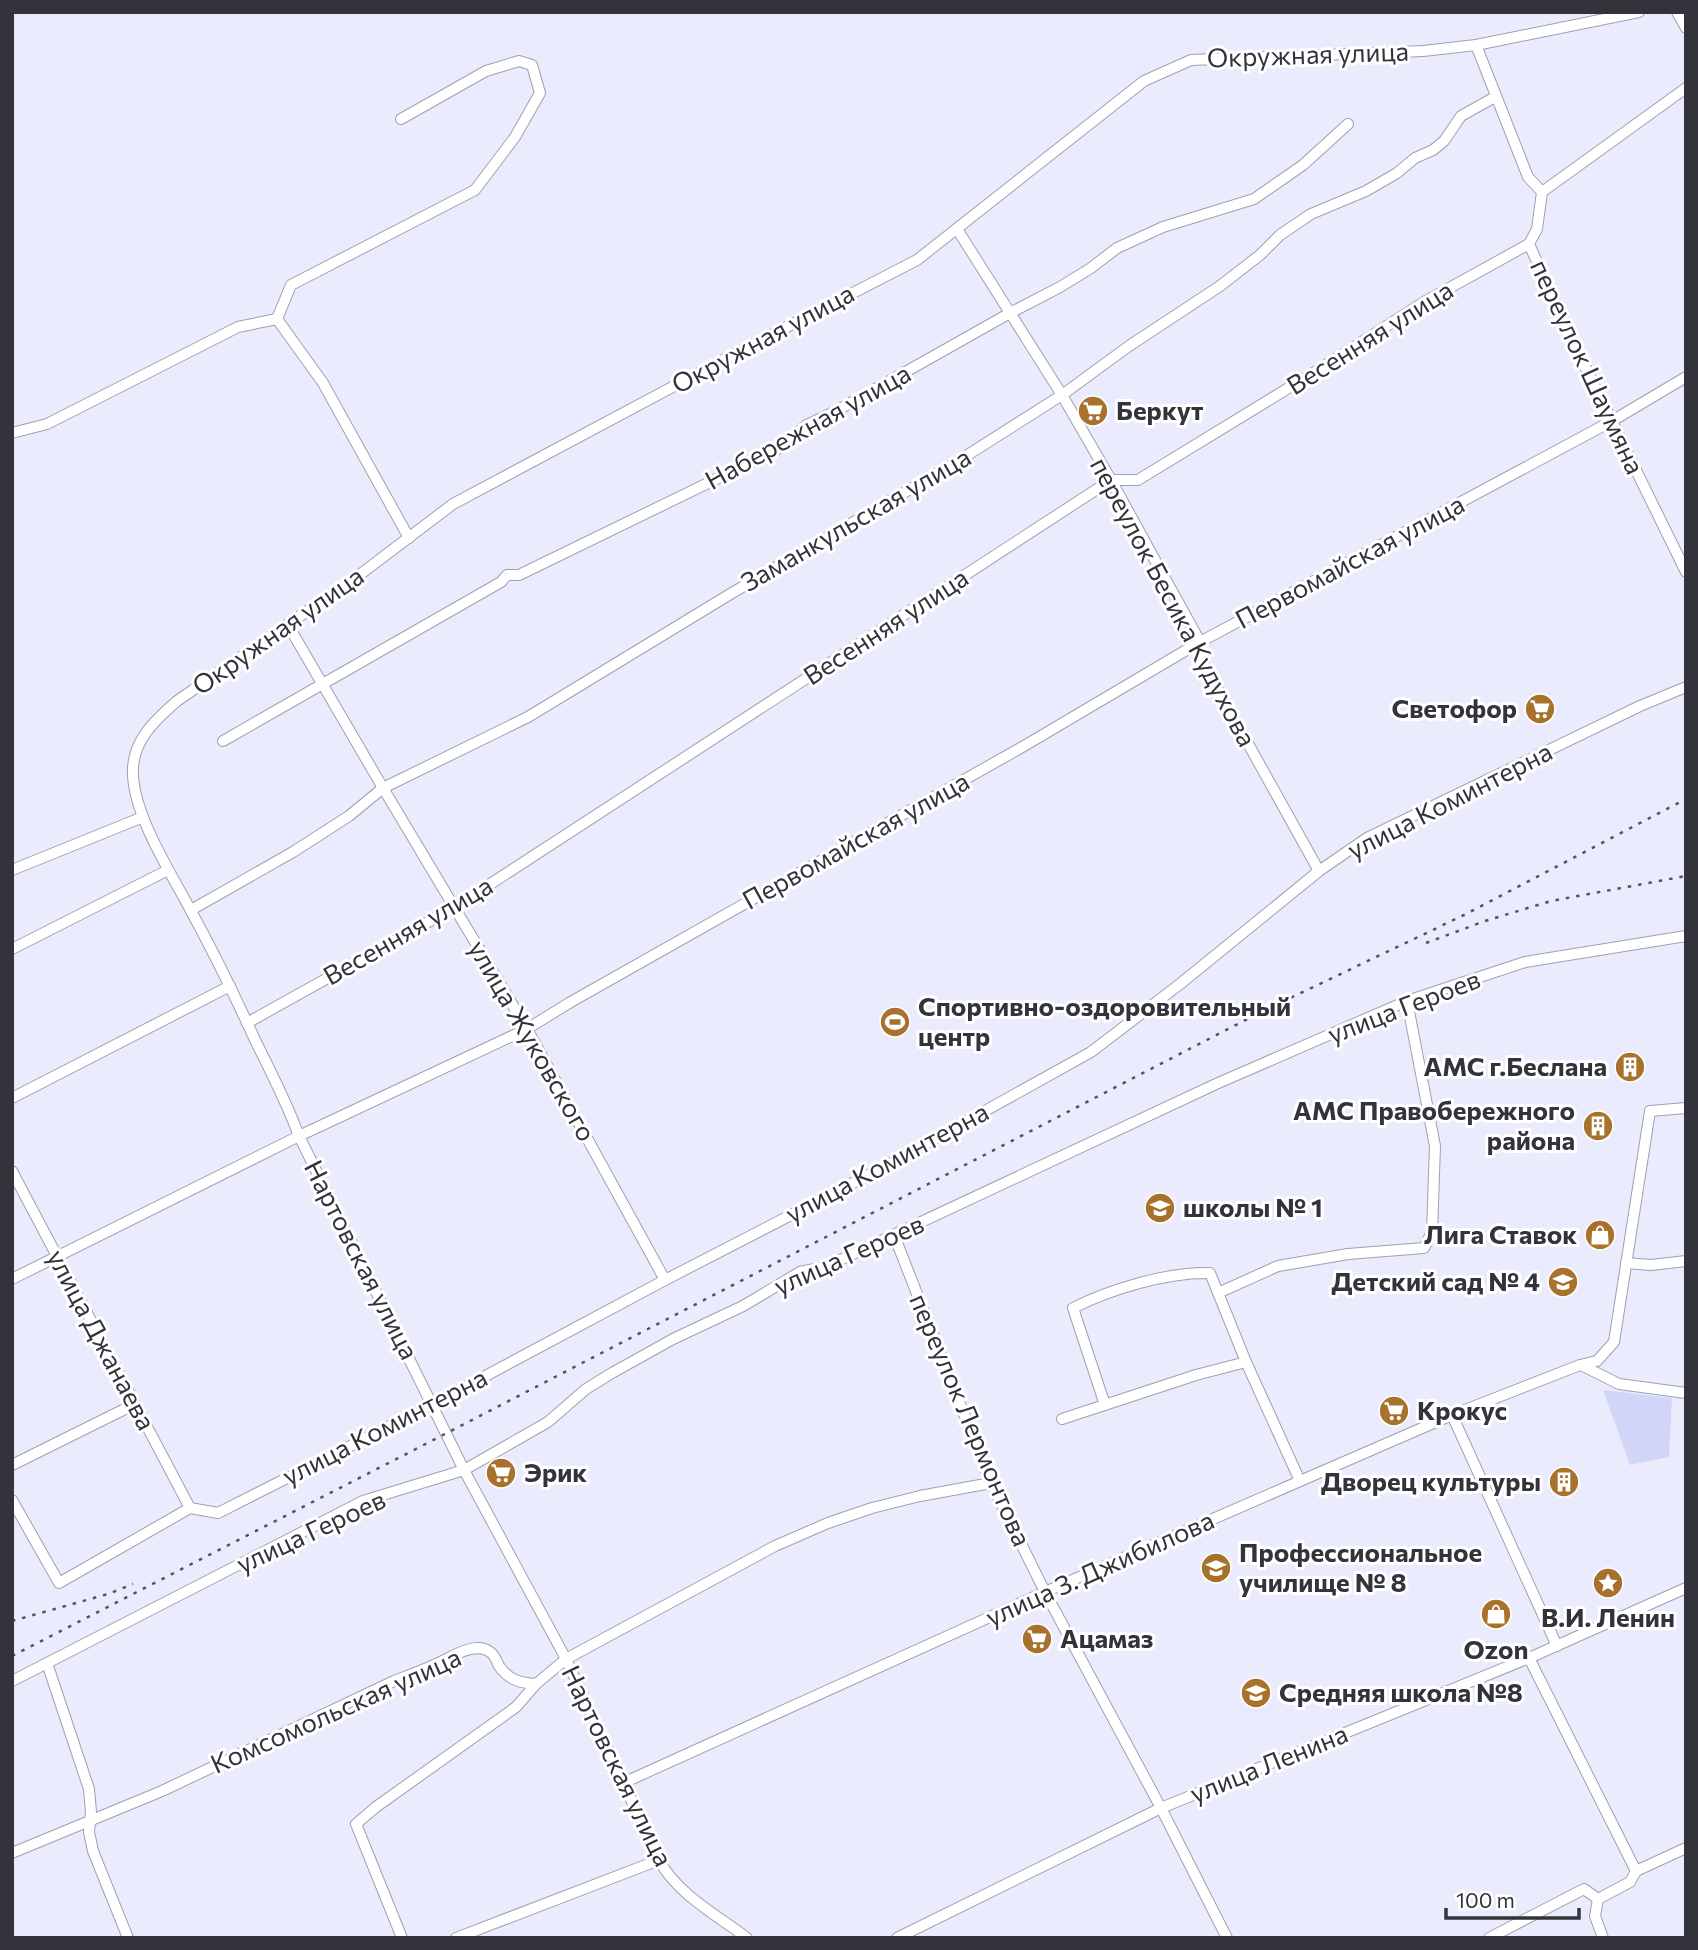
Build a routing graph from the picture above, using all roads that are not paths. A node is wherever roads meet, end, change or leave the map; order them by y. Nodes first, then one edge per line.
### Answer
1 (1639, 12) edge
2 (1677, 12) edge
3 (1686, 28) edge
4 (1476, 45) junction
5 (1686, 88) edge
6 (1495, 97) junction
7 (401, 119) dead end
8 (1348, 124) dead end
9 (1542, 192) junction
10 (957, 229) junction
11 (1529, 244) junction
12 (1010, 313) junction
13 (277, 319) junction
14 (1686, 377) edge
15 (1062, 395) junction
16 (1612, 421) junction
17 (12, 433) edge
18 (1111, 480) junction
19 (409, 538) junction
20 (1686, 572) edge
21 (288, 625) junction
22 (1200, 642) junction
23 (322, 684) junction
24 (1686, 687) edge
25 (223, 741) dead end
26 (383, 788) junction
27 (143, 817) junction
28 (12, 870) edge
29 (168, 870) junction
30 (1319, 871) junction
31 (455, 907) junction
32 (191, 910) junction
33 (1686, 936) edge
34 (12, 948) edge
35 (230, 986) junction
36 (1407, 1001) junction
37 (247, 1023) junction
38 (527, 1028) junction
39 (12, 1098) edge
40 (1686, 1108) edge
41 (299, 1136) junction
42 (12, 1171) edge
43 (894, 1235) junction
44 (56, 1256) junction
45 (1686, 1261) edge
46 (1626, 1263) junction
47 (12, 1279) edge
48 (665, 1280) junction
49 (1218, 1293) junction
50 (1246, 1362) junction
51 (1580, 1364) junction
52 (1686, 1393) edge
53 (135, 1404) junction
54 (433, 1404) junction
55 (1105, 1405) junction
56 (1452, 1415) junction
57 (1062, 1419) dead end
58 (12, 1465) edge
59 (464, 1470) junction
60 (1300, 1481) junction
61 (991, 1483) junction
62 (12, 1500) edge
63 (190, 1508) junction
64 (1686, 1587) edge
65 (1045, 1592) junction
66 (1557, 1646) junction
67 (1529, 1658) junction
68 (566, 1659) junction
69 (47, 1664) junction
70 (12, 1681) edge
71 (536, 1684) junction
72 (623, 1783) junction
73 (1161, 1808) junction
74 (90, 1821) junction
75 (1686, 1848) edge
76 (12, 1853) edge
77 (659, 1860) junction
78 (1636, 1871) junction
79 (1598, 1899) junction
80 (128, 1938) edge
81 (402, 1938) edge
82 (456, 1938) edge
83 (747, 1938) edge
84 (897, 1938) edge
85 (1227, 1938) edge
86 (1489, 1938) edge
87 (1603, 1938) edge

1 - 4 street, Окружная улица
2 - 3 street
4 - 6 street
4 - 10 street, Окружная улица
5 - 9 street
6 - 9 street
6 - 15 street, Заманкульская улица
7 - 13 street
8 - 12 street, Набережная улица
9 - 11 street, переулок Шаумяна
10 - 12 street, переулок Бесика Кудухова
10 - 19 street, Окружная улица
11 - 16 street, переулок Шаумяна
11 - 18 street, Весенняя улица
12 - 15 street, переулок Бесика Кудухова
12 - 23 street, Набережная улица
13 - 17 street
13 - 19 street
14 - 16 street, Первомайская улица
15 - 18 street, переулок Бесика Кудухова
15 - 26 street, Заманкульская улица
16 - 20 street, переулок Шаумяна
16 - 22 street, Первомайская улица
18 - 22 street, переулок Бесика Кудухова
18 - 31 street, Весенняя улица
19 - 21 street, Окружная улица
21 - 23 street, улица Жуковского
21 - 27 street, Окружная улица
22 - 30 street, переулок Бесика Кудухова
22 - 38 street, Первомайская улица
23 - 25 street, Набережная улица
23 - 26 street, улица Жуковского
24 - 30 street, улица Коминтерна
26 - 31 street, улица Жуковского
26 - 32 street, Заманкульская улица
27 - 28 street
27 - 29 street, Нартовская улица
29 - 32 street, Нартовская улица
29 - 34 street
30 - 48 street, улица Коминтерна
31 - 37 street, Весенняя улица
31 - 38 street, улица Жуковского
32 - 35 street, Нартовская улица
33 - 36 street, улица Героев
35 - 37 street, Нартовская улица
35 - 39 street
36 - 43 street, улица Героев
36 - 49 street
37 - 41 street, Нартовская улица
38 - 41 street, Первомайская улица
38 - 48 street, улица Жуковского
40 - 46 street, улица З. Джибилова
41 - 44 street, Первомайская улица
41 - 54 street, Нартовская улица
42 - 44 street, улица Джанаева
43 - 59 street, улица Героев
43 - 61 street, переулок Лермонтова
44 - 47 street, Первомайская улица
44 - 53 street, улица Джанаева
45 - 46 street
46 - 51 street, улица З. Джибилова
48 - 54 street, улица Коминтерна
49 - 50 street
49 - 55 street
50 - 55 street
50 - 60 street
51 - 52 street
51 - 56 street, улица З. Джибилова
53 - 58 street
53 - 63 street, улица Джанаева
54 - 59 street, Нартовская улица
54 - 63 street, улица Коминтерна
55 - 57 street
56 - 60 street, улица З. Джибилова
56 - 66 street
59 - 68 street, Нартовская улица
59 - 69 street, улица Героев
60 - 65 street, улица З. Джибилова
61 - 65 street, переулок Лермонтова
61 - 68 street
62 - 63 street
64 - 66 street, улица Ленина
65 - 72 street, улица З. Джибилова
65 - 73 street, переулок Лермонтова
66 - 67 street, улица Ленина
67 - 73 street, улица Ленина
67 - 78 street
68 - 71 street
68 - 72 street, Нартовская улица
69 - 70 street, улица Героев
69 - 74 street
71 - 74 street, Комсомольская улица
71 - 81 street
72 - 77 street, Нартовская улица
73 - 84 street, улица Ленина
73 - 85 street, переулок Лермонтова
74 - 76 street, Комсомольская улица
74 - 80 street
75 - 78 street
77 - 82 street
77 - 83 street, Нартовская улица
78 - 79 street
79 - 86 street
79 - 87 street

